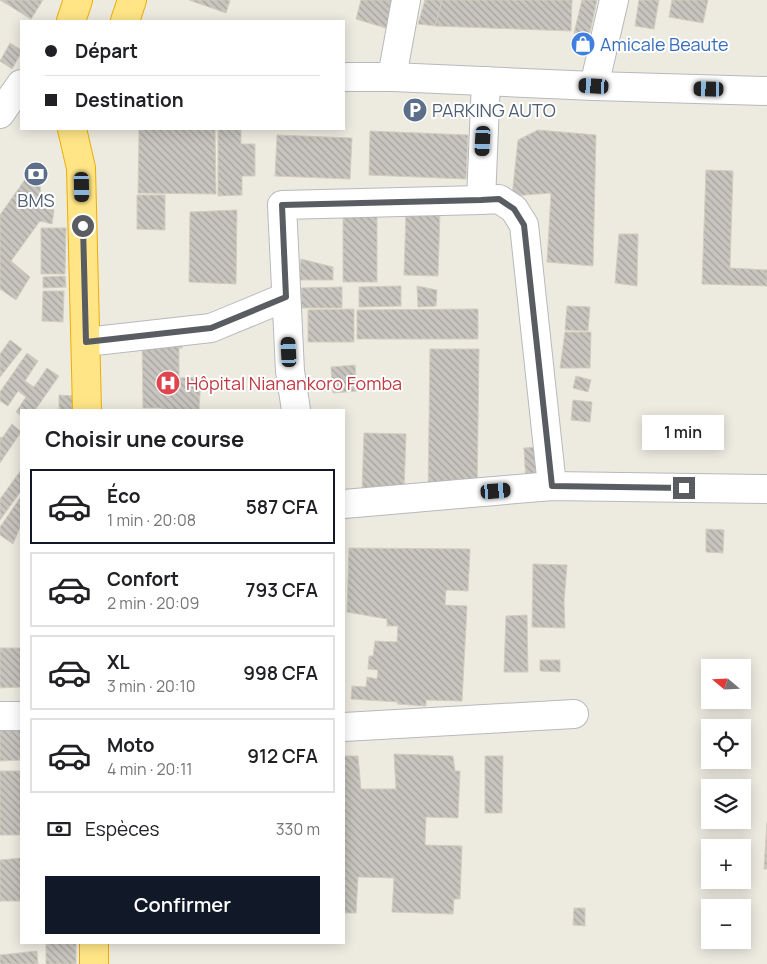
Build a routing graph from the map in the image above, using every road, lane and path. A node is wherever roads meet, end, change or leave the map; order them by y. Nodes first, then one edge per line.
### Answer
1 (132, 0) edge
2 (406, 0) edge
3 (614, 0) edge
4 (125, 20) edge
5 (345, 76) edge
6 (392, 77) junction
7 (486, 81) junction
8 (20, 85) edge
9 (594, 86) junction
10 (767, 90) edge
11 (0, 114) edge
12 (72, 130) edge
13 (91, 130) edge
14 (81, 168) junction
15 (481, 200) junction
16 (286, 297) junction
17 (86, 342) junction
18 (87, 409) edge
19 (296, 409) edge
20 (552, 486) junction
21 (767, 489) edge
22 (345, 504) edge
23 (574, 714) dead end
24 (0, 716) edge
25 (20, 716) edge
26 (345, 727) edge
27 (94, 944) edge
28 (94, 964) edge

1 - 4 highway
2 - 6 street
3 - 9 street
5 - 6 street
6 - 7 street
7 - 9 street
7 - 15 street
8 - 11 street
9 - 10 street
12 - 14 highway
13 - 14 highway
14 - 17 highway
15 - 16 street
15 - 20 street
16 - 17 street
16 - 19 street
17 - 18 highway
20 - 21 street
20 - 22 street
23 - 26 street
24 - 25 street
27 - 28 highway

